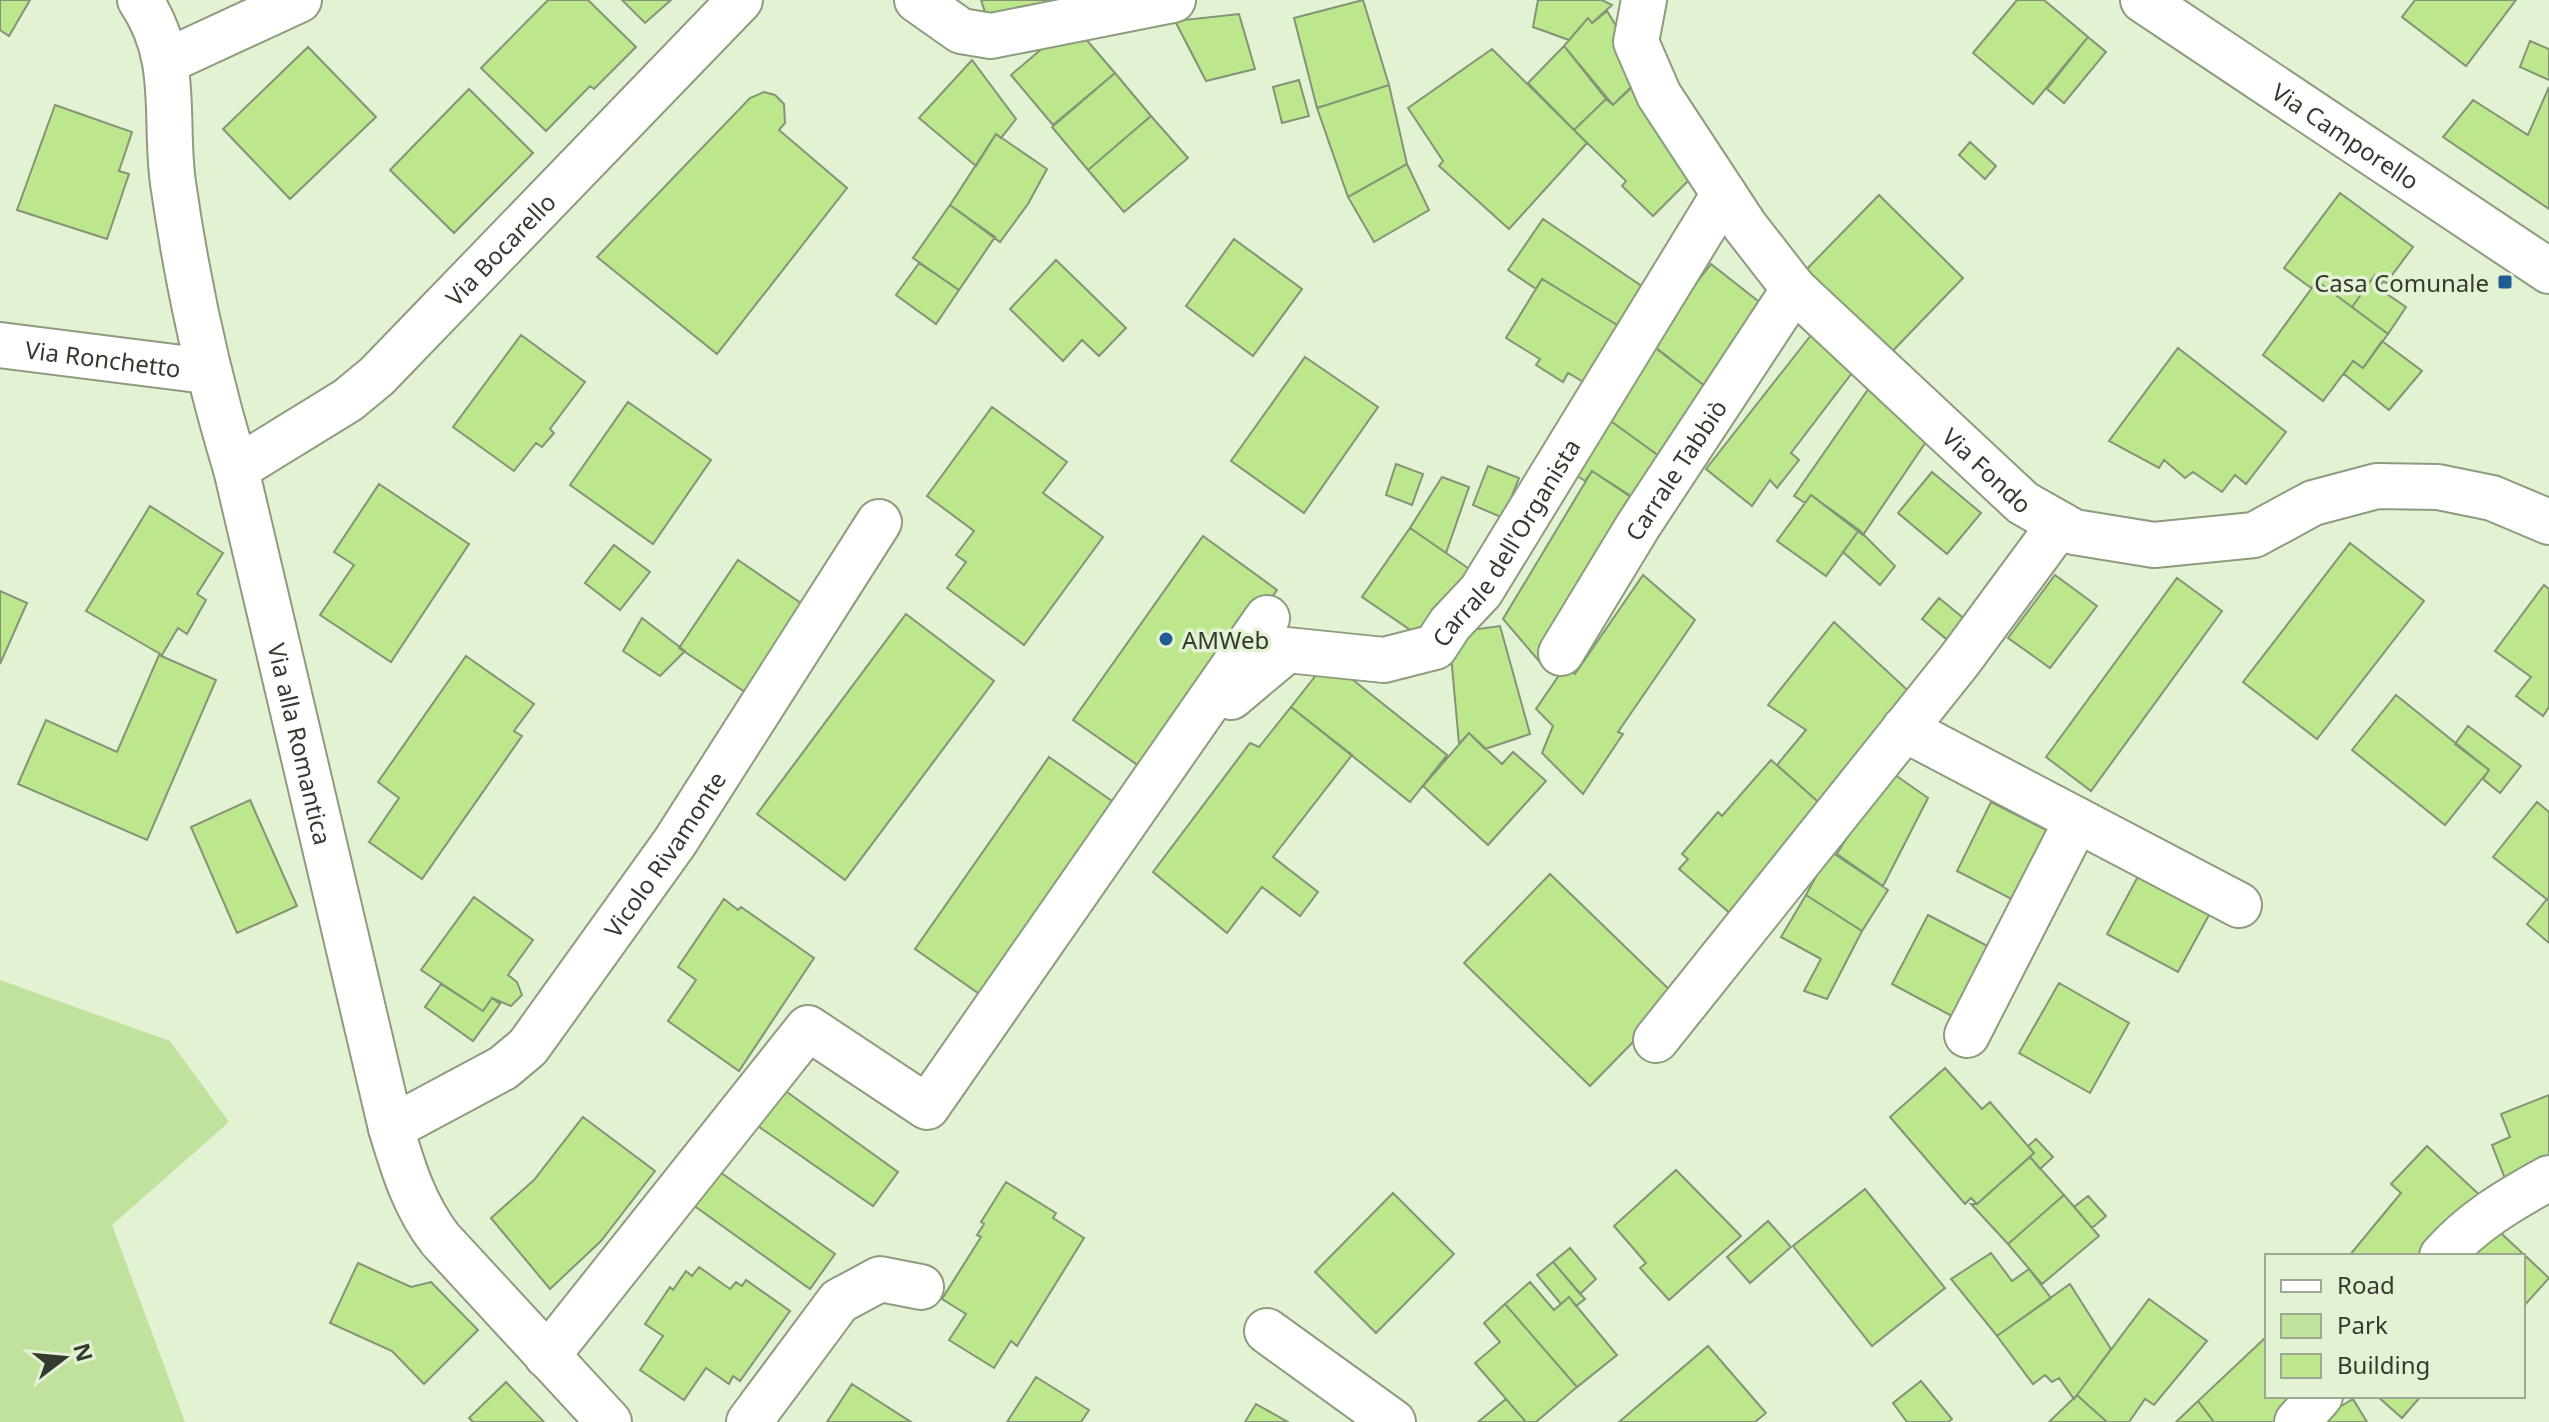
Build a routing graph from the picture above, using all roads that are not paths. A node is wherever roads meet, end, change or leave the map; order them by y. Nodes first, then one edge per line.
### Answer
1 (299, 0) edge
2 (740, 0) edge
3 (917, 0) edge
4 (1173, 0) edge
5 (1644, 0) edge
6 (2143, 0) edge
7 (145, 3) edge
8 (167, 61) junction
9 (1724, 194) junction
10 (2549, 271) edge
11 (1794, 289) junction
12 (0, 345) edge
13 (206, 371) junction
14 (236, 469) junction
15 (879, 522) dead end
16 (2549, 522) edge
17 (2060, 524) junction
18 (1267, 618) dead end
19 (1561, 653) dead end
20 (1904, 729) junction
21 (1186, 736) junction
22 (2077, 820) junction
23 (2239, 905) dead end
24 (1967, 1035) dead end
25 (1656, 1040) dead end
26 (391, 1128) junction
27 (2549, 1178) edge
28 (2444, 1254) edge
29 (921, 1287) dead end
30 (1267, 1331) dead end
31 (547, 1356) junction
32 (2318, 1398) edge
33 (609, 1422) edge
34 (749, 1422) edge
35 (1393, 1422) edge
36 (2297, 1422) edge

1 - 8 street
2 - 14 street, Via Bocarello
3 - 4 street
5 - 9 street, Via Fondo
6 - 10 street, Via Camporello
7 - 8 street, Via alla Romantica
8 - 13 street, Via alla Romantica
9 - 11 street, Via Fondo
9 - 21 street, Carrale dell'Organista
11 - 17 street, Via Fondo
11 - 19 street, Carrale Tabbiò
12 - 13 street, Via Ronchetto
13 - 14 street, Via alla Romantica
14 - 26 street, Via alla Romantica
15 - 26 street, Vicolo Rivamonte
16 - 17 street, Via Fondo
17 - 20 street
18 - 21 street
20 - 22 street
20 - 25 street
21 - 31 street
22 - 23 street
22 - 24 street
26 - 31 street, Via alla Romantica
27 - 28 street
29 - 34 street
30 - 35 street
31 - 33 street, Via alla Romantica
32 - 36 street

